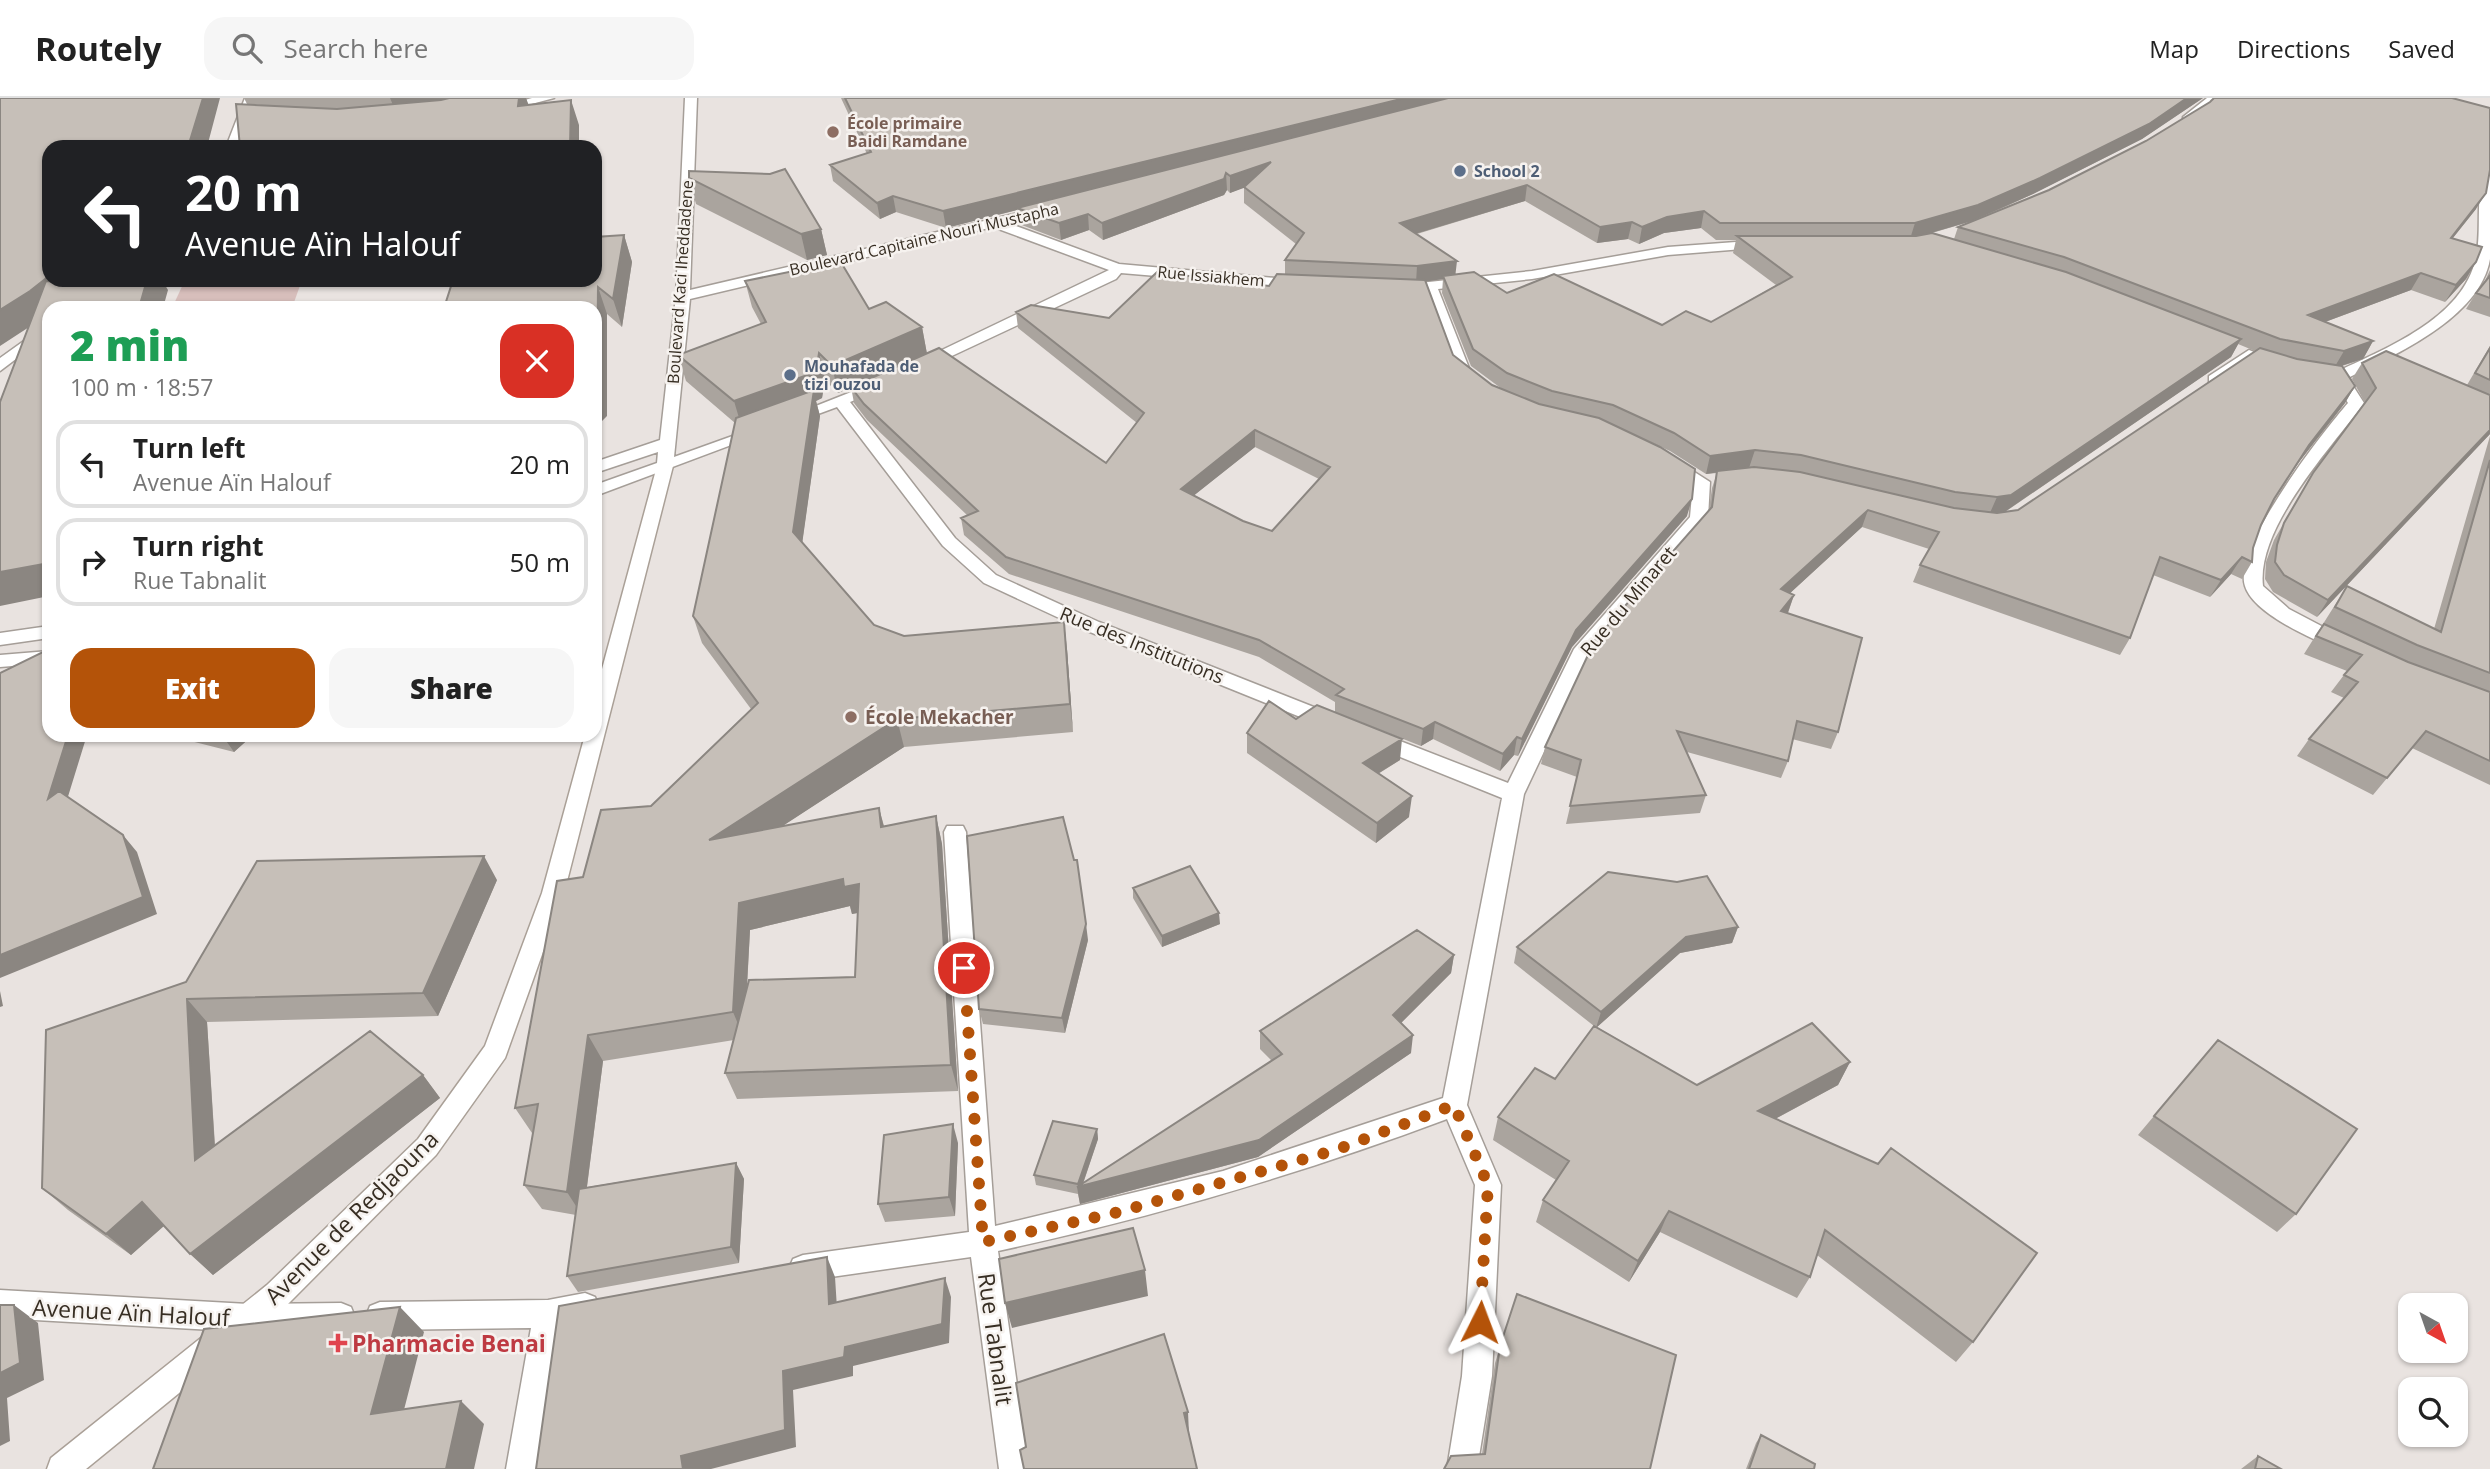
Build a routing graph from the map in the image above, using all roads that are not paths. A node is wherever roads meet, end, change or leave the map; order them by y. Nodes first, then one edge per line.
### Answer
1 (251, 98) edge
2 (548, 98) edge
3 (691, 98) edge
4 (2214, 98) edge
5 (487, 111) edge
6 (2175, 128) edge
7 (237, 140) edge
8 (2490, 176) edge
9 (1057, 208) edge
10 (995, 223) junction
11 (1772, 244) edge
12 (1117, 268) junction
13 (1307, 285) edge
14 (1430, 288) junction
15 (1389, 289) edge
16 (683, 296) junction
17 (42, 333) edge
18 (2226, 346) edge
19 (0, 366) edge
20 (913, 370) edge
21 (888, 382) edge
22 (2204, 386) edge
23 (1489, 390) edge
24 (841, 401) junction
25 (667, 443) junction
26 (1651, 451) edge
27 (602, 466) edge
28 (665, 466) junction
29 (1726, 479) edge
30 (1702, 482) junction
31 (602, 488) edge
32 (42, 633) edge
33 (0, 639) edge
34 (2367, 655) edge
35 (42, 658) edge
36 (0, 661) edge
37 (602, 707) edge
38 (593, 742) edge
39 (1513, 794) junction
40 (955, 832) dead end
41 (1454, 1105) junction
42 (983, 1242) junction
43 (772, 1273) edge
44 (614, 1302) edge
45 (0, 1304) edge
46 (548, 1314) junction
47 (248, 1318) junction
48 (62, 1469) edge
49 (521, 1469) edge
50 (1014, 1469) edge
51 (1462, 1469) edge

1 - 7 street
2 - 5 street
3 - 16 street, Boulevard Kaci Iheddadene
4 - 6 street
8 - 34 street
9 - 10 street, Boulevard Capitaine Nouri Mustapha
10 - 12 street, Rue Issiakhem
10 - 16 street, Boulevard Capitaine Nouri Mustapha
11 - 14 street
12 - 13 street, Rue Issiakhem
12 - 20 street
14 - 15 street
14 - 23 street
16 - 25 street, Boulevard Kaci Iheddadene
17 - 19 street
18 - 22 street
21 - 24 street
24 - 28 street
24 - 39 street, Rue des Institutions
25 - 27 street
25 - 28 street, Boulevard Kaci Iheddadene
26 - 30 street
28 - 31 street
28 - 37 street, Avenue de Redjaouna
29 - 30 street
30 - 39 street, Rue du Minaret
32 - 33 street
35 - 36 street
38 - 47 street, Avenue de Redjaouna
39 - 41 street, Rue du Minaret
40 - 42 street, Rue Tabnalit
41 - 42 street
41 - 51 street
42 - 43 street
42 - 50 street, Rue Tabnalit
44 - 46 street, Avenue Aïn Halouf
45 - 47 street, Avenue Aïn Halouf
46 - 47 street, Avenue Aïn Halouf
46 - 49 street
47 - 48 street, Avenue de Redjaouna

